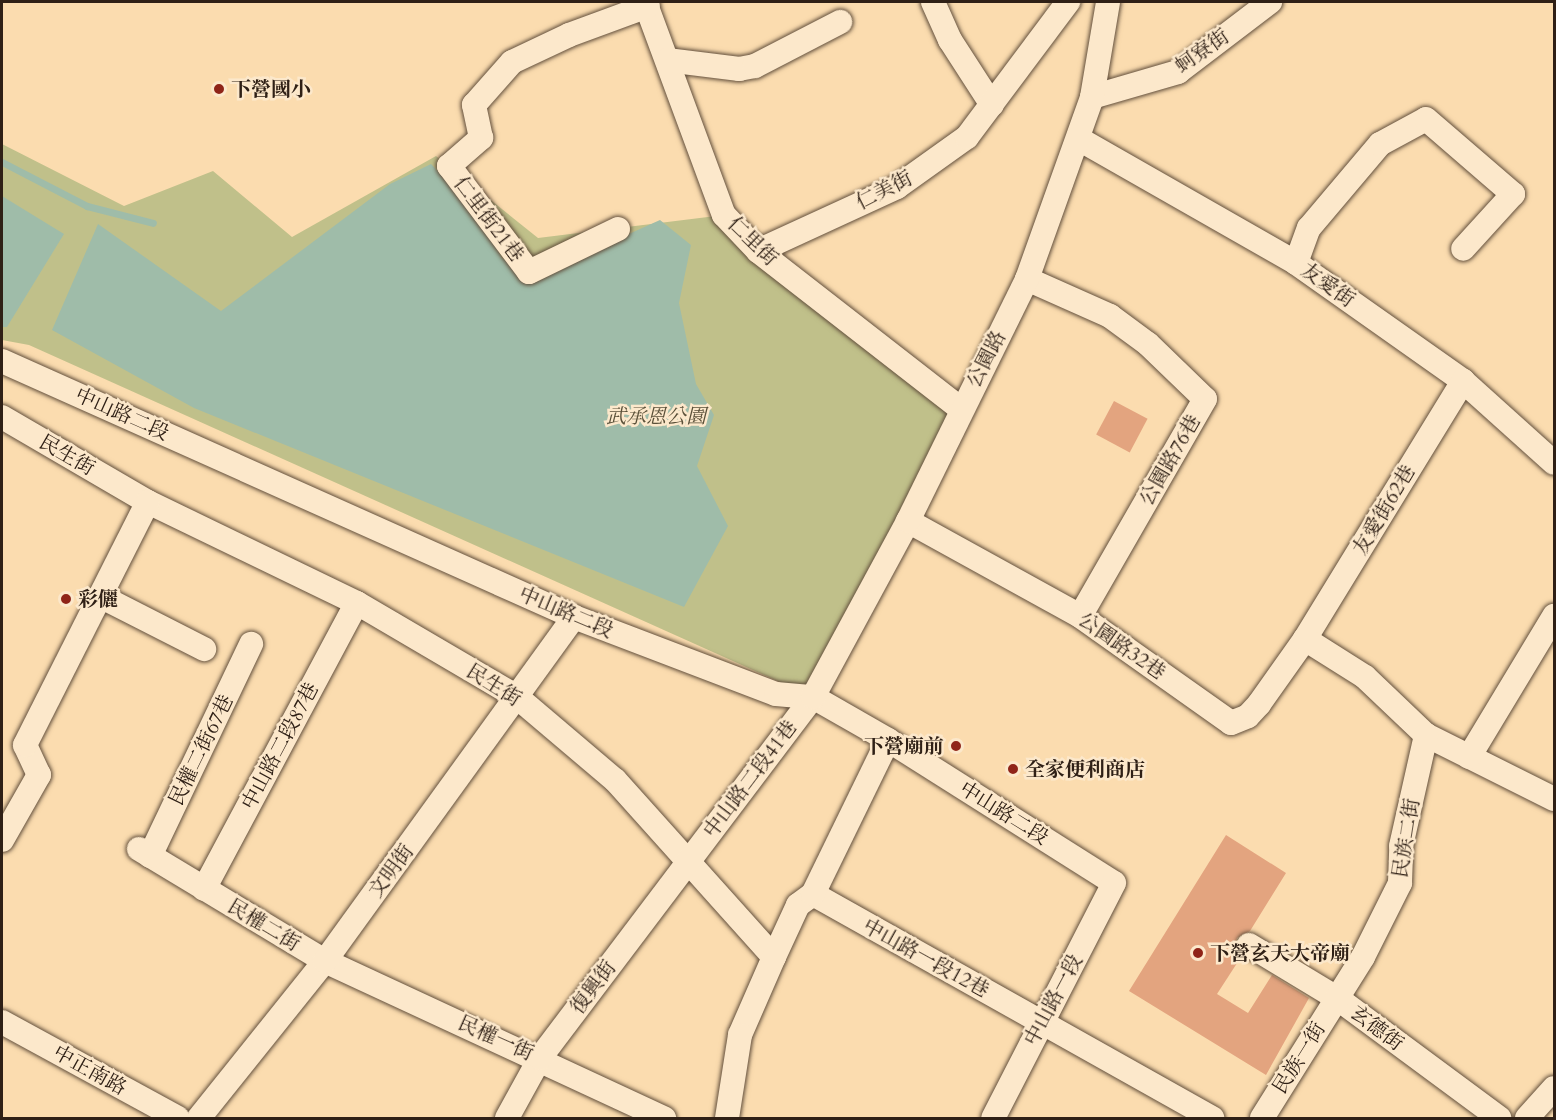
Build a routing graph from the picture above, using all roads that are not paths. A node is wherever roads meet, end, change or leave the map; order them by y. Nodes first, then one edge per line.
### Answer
1 (933, 2) edge
2 (1068, 2) edge
3 (1108, 2) edge
4 (1270, 2) edge
5 (646, 4) edge
6 (840, 22) dead end
7 (667, 60) junction
8 (1092, 97) junction
9 (992, 105) junction
10 (1079, 139) junction
11 (618, 229) dead end
12 (1463, 249) dead end
13 (758, 250) junction
14 (1296, 263) junction
15 (1027, 279) junction
16 (2, 363) edge
17 (1463, 381) junction
18 (960, 408) junction
19 (2, 417) edge
20 (1554, 463) edge
21 (148, 502) junction
22 (908, 521) junction
23 (100, 596) junction
24 (357, 603) junction
25 (1080, 616) junction
26 (1554, 616) edge
27 (574, 617) junction
28 (1305, 639) junction
29 (251, 644) dead end
30 (204, 649) dead end
31 (517, 697) junction
32 (813, 697) junction
33 (1426, 735) junction
34 (888, 740) junction
35 (1469, 757) junction
36 (1554, 800) edge
37 (2, 840) edge
38 (144, 853) joint
39 (688, 862) junction
40 (1114, 883) joint
41 (204, 889) junction
42 (813, 894) junction
43 (1249, 945) dead end
44 (774, 957) junction
45 (325, 961) junction
46 (1337, 998) junction
47 (2, 1022) edge
48 (1040, 1022) junction
49 (540, 1058) junction
50 (1554, 1088) edge
51 (178, 1119) edge
52 (200, 1119) edge
53 (507, 1119) edge
54 (664, 1119) edge
55 (727, 1119) edge
56 (993, 1119) edge
57 (1212, 1119) edge
58 (1262, 1119) edge
59 (1499, 1119) edge
60 (1527, 1119) edge

1 - 9 street
2 - 9 street, 仁美街
3 - 8 street, 公園路
4 - 8 street, 蚵寮街
5 - 7 street, 仁里街
5 - 11 street, 仁里街21巷
6 - 7 street
7 - 13 street, 仁里街
8 - 10 street, 公園路
9 - 13 street, 仁美街
10 - 14 street, 友愛街
10 - 15 street, 公園路
12 - 14 street
13 - 18 street, 仁里街
14 - 17 street, 友愛街
15 - 18 street, 公園路
15 - 25 street, 公園路76巷
16 - 27 street, 中山路二段
17 - 20 street, 友愛街
17 - 28 street, 友愛街62巷
18 - 22 street, 公園路
19 - 21 street, 民生街
21 - 23 street
21 - 24 street, 民生街
22 - 25 street, 公園路32巷
22 - 32 street, 公園路
23 - 30 street
23 - 37 street
24 - 31 street, 民生街
24 - 41 street, 中山路二段87巷
25 - 28 street, 公園路32巷
26 - 35 street
27 - 31 street, 文明街
27 - 32 street, 中山路二段
28 - 33 street
29 - 38 street, 民權二街67巷
31 - 39 street, 民生街
31 - 45 street, 文明街
32 - 34 street, 中山路二段
32 - 39 street, 中山路二段41巷
33 - 35 street
33 - 46 street, 民族二街
34 - 40 street, 中山路二段
34 - 42 street
35 - 36 street
38 - 41 street, 民權二街
39 - 44 street, 民生街
39 - 49 street, 復興街
40 - 48 street, 中山路一段
41 - 45 street, 民權二街
42 - 44 street
42 - 48 street, 中山路一段12巷
43 - 46 street, 玄德街
44 - 55 street
45 - 49 street, 民權一街
45 - 52 street, 文明街
46 - 58 street, 民族一街
46 - 59 street, 玄德街
47 - 51 street, 中正南路
48 - 56 street, 中山路一段
48 - 57 street, 中山路一段12巷
49 - 53 street, 復興街
49 - 54 street, 民權一街
50 - 60 street

